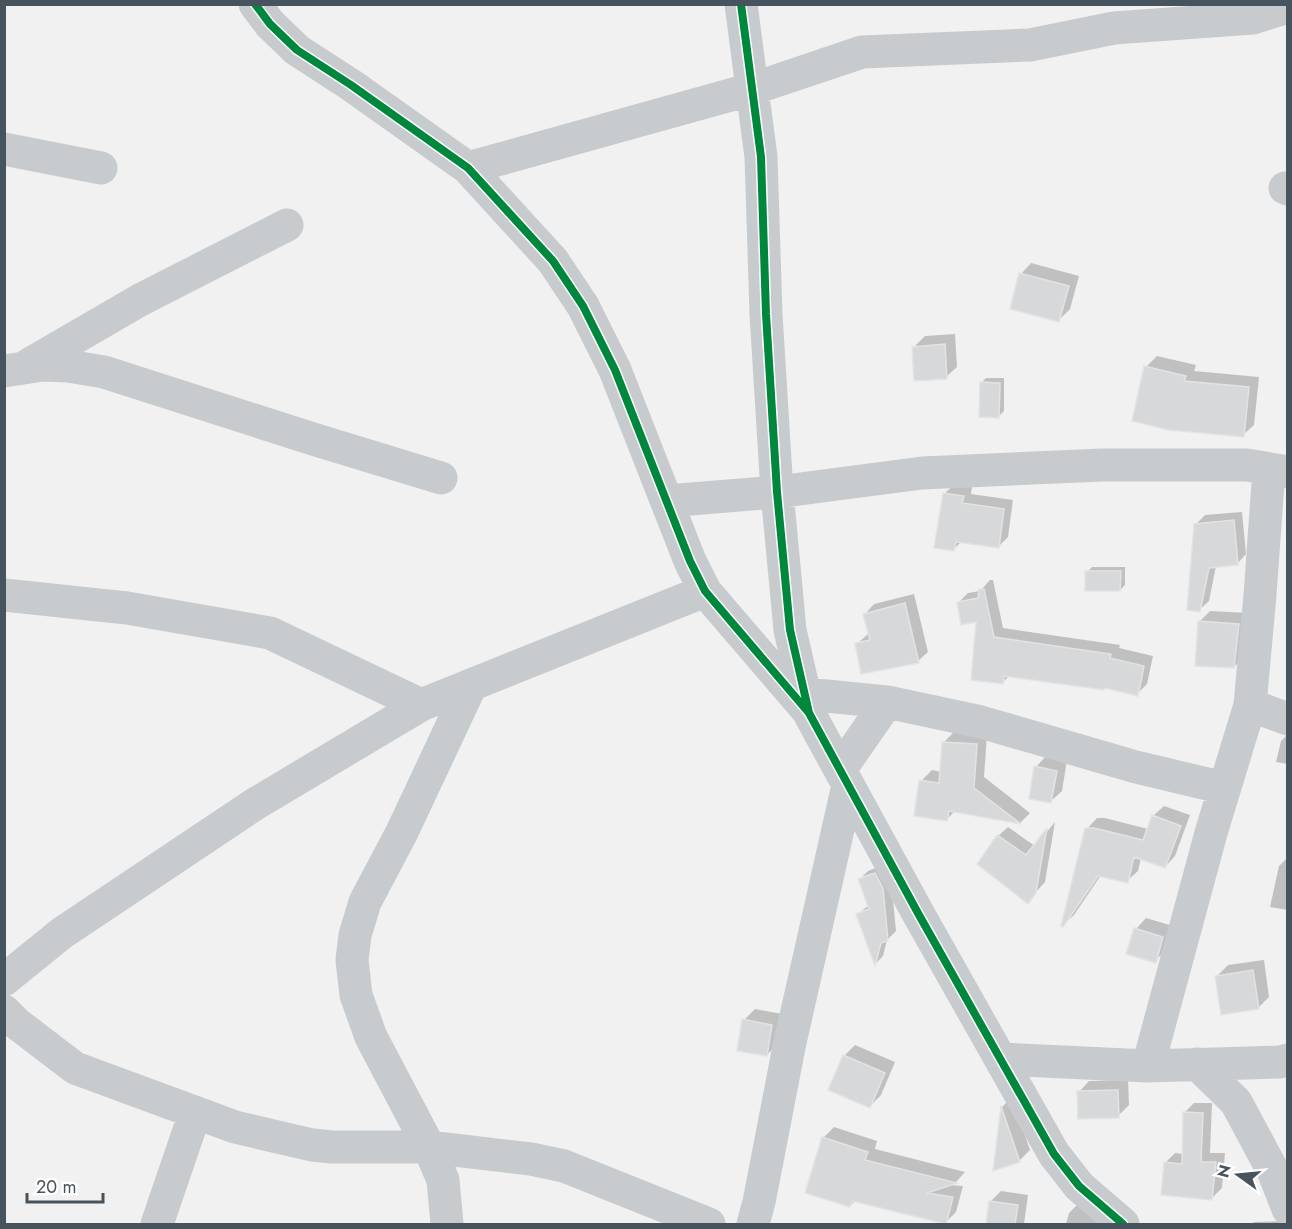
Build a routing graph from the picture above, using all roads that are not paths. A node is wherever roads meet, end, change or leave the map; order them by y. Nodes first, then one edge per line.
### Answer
1 (255, 4) edge
2 (741, 4) edge
3 (1287, 7) edge
4 (1253, 18) junction
5 (1287, 28) edge
6 (752, 89) junction
7 (4, 149) edge
8 (101, 168) dead end
9 (468, 168) junction
10 (287, 225) dead end
11 (13, 370) edge
12 (1278, 470) edge
13 (441, 478) dead end
14 (777, 492) junction
15 (668, 501) junction
16 (705, 591) junction
17 (4, 595) edge
18 (471, 685) junction
19 (887, 702) junction
20 (807, 703) junction
21 (421, 705) junction
22 (1250, 705) junction
23 (1287, 719) edge
24 (844, 778) junction
25 (1224, 788) junction
26 (4, 980) edge
27 (4, 1011) edge
28 (1001, 1059) junction
29 (1287, 1060) edge
30 (1197, 1064) junction
31 (1148, 1066) junction
32 (195, 1113) junction
33 (429, 1147) junction
34 (1287, 1209) edge
35 (157, 1224) edge
36 (447, 1224) edge
37 (709, 1224) edge
38 (753, 1224) edge
39 (1123, 1224) edge

1 - 9 street
2 - 6 street
3 - 4 street
4 - 5 street
4 - 6 street
6 - 9 street
6 - 14 street
7 - 8 street
9 - 15 street
10 - 11 street
11 - 13 street
12 - 14 street
12 - 22 street
14 - 15 street
14 - 20 street
15 - 16 street
16 - 18 street
16 - 20 street
17 - 21 street
18 - 21 street
18 - 33 street
19 - 20 street
19 - 24 street
19 - 25 street
20 - 24 street
21 - 26 street
22 - 23 street
22 - 25 street
24 - 28 street
24 - 38 street
25 - 31 street
27 - 32 street
28 - 31 street
28 - 39 street
29 - 30 street
30 - 31 street
30 - 34 street
32 - 33 street
32 - 35 street
33 - 36 street
33 - 37 street

